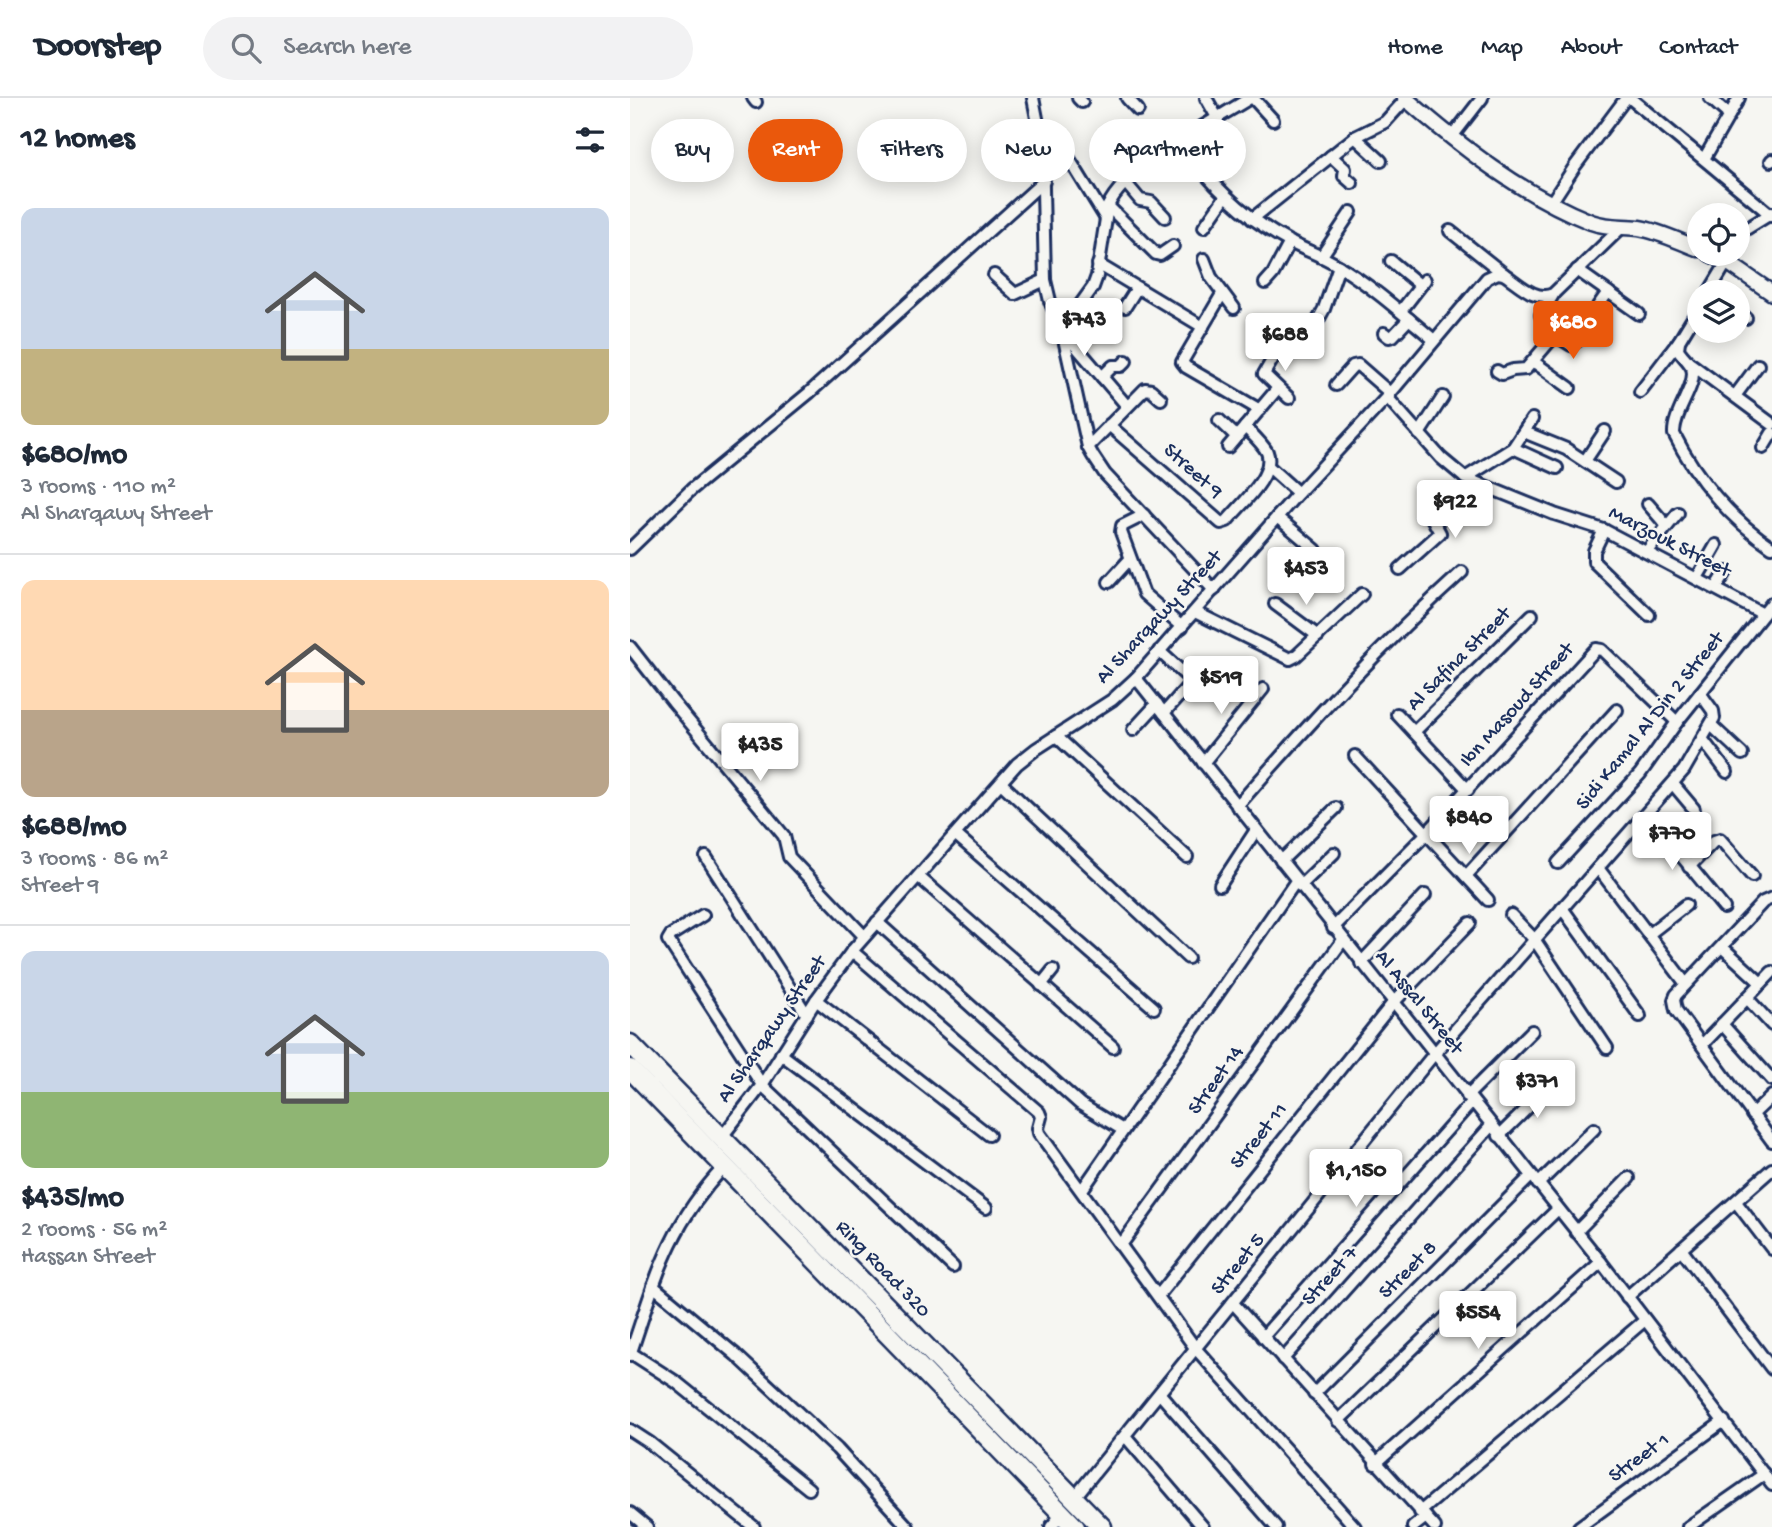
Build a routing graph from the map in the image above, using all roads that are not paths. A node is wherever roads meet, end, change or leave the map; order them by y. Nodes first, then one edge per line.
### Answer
1 (1033, 98) edge
2 (1127, 98) edge
3 (1206, 98) edge
4 (1251, 98) edge
5 (1405, 98) edge
6 (1482, 98) edge
7 (1628, 98) edge
8 (1710, 98) edge
9 (1739, 98) edge
10 (1138, 110) dead end
11 (1729, 115) junction
12 (1038, 119) edge
13 (1218, 119) joint
14 (1273, 120) dead end
15 (1354, 137) junction
16 (1451, 138) junction
17 (1331, 156) junction
18 (1704, 159) junction
19 (1381, 161) dead end
20 (1075, 167) edge
21 (1043, 182) edge
22 (1044, 182) edge
23 (1124, 182) edge
24 (1126, 182) edge
25 (1211, 182) edge
26 (1352, 183) dead end
27 (1225, 197) junction
28 (1551, 203) junction
29 (1106, 212) junction
30 (1350, 212) dead end
31 (1771, 214) edge
32 (1164, 217) dead end
33 (1252, 219) junction
34 (1204, 227) dead end
35 (1622, 227) junction
36 (1750, 227) edge
37 (1450, 231) dead end
38 (1290, 242) junction
39 (1687, 244) edge
40 (1173, 246) dead end
41 (1321, 257) junction
42 (1204, 259) dead end
43 (1391, 261) dead end
44 (1098, 264) junction
45 (1339, 266) junction
46 (1733, 266) edge
47 (1577, 270) junction
48 (1504, 274) junction
49 (994, 275) dead end
50 (1045, 280) junction
51 (1265, 283) dead end
52 (1137, 288) junction
53 (1608, 292) junction
54 (1772, 293) edge
55 (1222, 294) junction
56 (1553, 294) junction
57 (1313, 301) dead end
58 (1598, 306) dead end
59 (1125, 307) dead end
60 (1234, 308) dead end
61 (1322, 313) junction
62 (1639, 314) dead end
63 (1405, 315) junction
64 (1331, 326) dead end
65 (1203, 327) junction
66 (1687, 328) edge
67 (1062, 330) junction
68 (1590, 332) dead end
69 (1311, 333) dead end
70 (1384, 333) dead end
71 (1555, 335) junction
72 (1434, 340) junction
73 (1679, 341) junction
74 (1279, 348) dead end
75 (1126, 361) dead end
76 (1534, 362) junction
77 (1691, 364) junction
78 (1758, 365) dead end
79 (1497, 371) dead end
80 (1102, 377) junction
81 (1336, 385) dead end
82 (1278, 388) junction
83 (1570, 388) dead end
84 (1640, 393) dead end
85 (1388, 395) junction
86 (1735, 396) junction
87 (1443, 397) dead end
88 (1289, 398) dead end
89 (1161, 399) dead end
90 (1127, 406) junction
91 (1260, 410) junction
92 (1532, 419) dead end
93 (1219, 420) dead end
94 (1772, 424) edge
95 (1109, 425) junction
96 (1245, 427) junction
97 (1605, 431) dead end
98 (1524, 432) junction
99 (1772, 433) edge
100 (1419, 434) junction
101 (1237, 437) junction
102 (1088, 447) junction
103 (1228, 447) dead end
104 (1513, 448) junction
105 (1763, 448) dead end
106 (1585, 461) junction
107 (1268, 466) junction
108 (1557, 468) dead end
109 (1470, 480) junction
110 (1616, 482) dead end
111 (1298, 492) junction
112 (1648, 504) dead end
113 (1678, 513) dead end
114 (1144, 515) junction
115 (1277, 517) junction
116 (1667, 526) junction
117 (1604, 530) junction
118 (1716, 545) dead end
119 (1772, 547) edge
120 (630, 549) edge
121 (1316, 550) dead end
122 (1647, 551) junction
123 (1130, 559) junction
124 (1399, 569) dead end
125 (1462, 572) dead end
126 (1726, 572) dead end
127 (1697, 578) junction
128 (1110, 582) dead end
129 (1716, 588) junction
130 (1214, 590) junction
131 (1362, 594) dead end
132 (1772, 603) edge
133 (1275, 604) dead end
134 (1195, 612) junction
135 (1763, 614) junction
136 (1532, 615) dead end
137 (1648, 615) dead end
138 (1182, 627) junction
139 (1318, 636) junction
140 (630, 647) edge
141 (1159, 651) junction
142 (1202, 670) dead end
143 (1136, 678) junction
144 (1192, 681) junction
145 (1263, 689) dead end
146 (1700, 693) junction
147 (1160, 708) junction
148 (1617, 710) dead end
149 (1398, 714) dead end
150 (1677, 722) junction
151 (1711, 725) junction
152 (1133, 730) dead end
153 (1414, 732) junction
154 (1056, 736) junction
155 (1703, 740) junction
156 (1742, 754) dead end
157 (1355, 756) dead end
158 (1203, 763) junction
159 (1727, 772) dead end
160 (1001, 783) junction
161 (1673, 784) junction
162 (1468, 790) junction
163 (1237, 806) junction
164 (1336, 808) dead end
165 (1694, 809) dead end
166 (1647, 814) junction
167 (1256, 830) junction
168 (1427, 833) junction
169 (956, 835) junction
170 (1334, 852) dead end
171 (706, 857) dead end
172 (1186, 858) dead end
173 (1280, 861) junction
174 (1558, 863) dead end
175 (1689, 867) junction
176 (1598, 868) junction
177 (1466, 876) junction
178 (1752, 876) dead end
179 (919, 877) junction
180 (1298, 883) junction
181 (1220, 885) dead end
182 (1425, 895) dead end
183 (1772, 898) edge
184 (1489, 900) dead end
185 (1686, 905) dead end
186 (1562, 908) junction
187 (1724, 908) dead end
188 (703, 915) dead end
189 (1511, 915) dead end
190 (877, 922) junction
191 (1470, 923) dead end
192 (1333, 928) junction
193 (1648, 934) junction
194 (864, 936) junction
195 (1534, 939) junction
196 (1343, 940) junction
197 (1722, 947) junction
198 (852, 951) junction
199 (1188, 958) dead end
200 (1362, 964) junction
201 (1053, 970) dead end
202 (1772, 972) edge
203 (1761, 983) junction
204 (1686, 984) junction
205 (1041, 985) junction
206 (1747, 998) junction
207 (816, 1000) junction
208 (1393, 1003) junction
209 (1154, 1008) dead end
210 (807, 1014) junction
211 (1640, 1016) dead end
212 (1722, 1024) junction
213 (1772, 1025) edge
214 (1532, 1031) dead end
215 (630, 1044) edge
216 (1702, 1045) junction
217 (1113, 1046) dead end
218 (1607, 1048) dead end
219 (781, 1054) junction
220 (1434, 1054) junction
221 (630, 1069) edge
222 (1772, 1080) edge
223 (1554, 1082) dead end
224 (762, 1085) junction
225 (1772, 1096) edge
226 (1469, 1099) junction
227 (1752, 1115) junction
228 (1491, 1126) junction
229 (1594, 1129) dead end
230 (1123, 1130) junction
231 (989, 1135) dead end
232 (1499, 1136) junction
233 (721, 1138) junction
234 (1772, 1142) edge
235 (724, 1167) junction
236 (1772, 1168) edge
237 (1629, 1178) dead end
238 (1534, 1180) junction
239 (1082, 1190) junction
240 (1736, 1202) junction
241 (986, 1208) dead end
242 (1558, 1209) junction
243 (1577, 1232) junction
244 (1121, 1245) junction
245 (1681, 1249) junction
246 (1772, 1249) edge
247 (1601, 1262) junction
248 (953, 1266) dead end
249 (653, 1286) junction
250 (1158, 1296) junction
251 (1628, 1297) junction
252 (1233, 1303) junction
253 (1646, 1320) junction
254 (1263, 1337) junction
255 (1196, 1349) junction
256 (630, 1354) edge
257 (1283, 1359) junction
258 (1772, 1369) edge
259 (1160, 1394) junction
260 (1314, 1394) junction
261 (1338, 1421) junction
262 (1724, 1421) junction
263 (630, 1430) edge
264 (1126, 1437) junction
265 (1375, 1464) junction
266 (1764, 1474) junction
267 (1772, 1485) edge
268 (809, 1489) dead end
269 (1074, 1498) junction
270 (630, 1513) edge
271 (1423, 1514) junction
272 (1056, 1520) edge
273 (647, 1527) edge
274 (754, 1527) edge
275 (908, 1527) edge
276 (1075, 1527) edge
277 (1101, 1527) edge
278 (1203, 1527) edge
279 (1276, 1527) edge
280 (1355, 1527) edge
281 (1412, 1527) edge
282 (1435, 1527) edge
283 (1579, 1527) edge
284 (1688, 1527) edge

1 - 12 street
2 - 10 street
3 - 13 street
4 - 13 street
4 - 14 street
5 - 15 street
5 - 16 street
6 - 16 street
7 - 18 street
7 - 28 street
8 - 11 street
9 - 11 street
11 - 18 street
15 - 17 street
15 - 19 street
16 - 28 street
17 - 26 street
17 - 33 street
18 - 31 street
20 - 29 street
21 - 120 street
22 - 50 street
23 - 29 street
24 - 32 street
25 - 27 street
27 - 33 street
27 - 34 street
28 - 35 street
29 - 40 street
29 - 44 street
30 - 41 street
31 - 36 street
33 - 38 street
35 - 39 street
35 - 47 street
37 - 48 street
38 - 41 street
38 - 51 street
41 - 45 street
42 - 55 street
43 - 63 street
44 - 52 street
44 - 67 street
45 - 61 street
45 - 63 street
46 - 54 street
47 - 53 street
47 - 56 street
48 - 56 street
48 - 72 street, Al Sharqawy Street
49 - 50 street
50 - 67 street
52 - 59 street
52 - 65 street
53 - 58 street
53 - 62 street
55 - 60 street
55 - 65 street
56 - 71 street
57 - 61 street
61 - 64 street
61 - 69 street
63 - 70 street
63 - 72 street
65 - 91 street
66 - 73 street
67 - 80 street
67 - 102 street
68 - 71 street
71 - 76 street
72 - 85 street, Al Sharqawy Street
73 - 77 street
73 - 84 street
74 - 82 street
75 - 80 street
76 - 79 street
76 - 83 street
77 - 86 street
77 - 119 street
78 - 86 street
80 - 90 street
81 - 85 street, Marzouk Street
82 - 88 street
82 - 91 street
85 - 100 street, Marzouk Street
85 - 111 street, Al Sharqawy Street
86 - 94 street
87 - 100 street
89 - 90 street
90 - 95 street
91 - 96 street
92 - 98 street
93 - 101 street
95 - 102 street
95 - 107 street, Street 9
96 - 101 street
96 - 107 street
97 - 106 street
98 - 104 street
98 - 106 street
99 - 105 street
100 - 109 street, Marzouk Street
101 - 103 street
102 - 114 street
104 - 108 street
104 - 109 street
106 - 110 street
107 - 111 street
109 - 117 street, Marzouk Street
109 - 124 street
111 - 115 street, Al Sharqawy Street
112 - 116 street
113 - 116 street
114 - 123 street
114 - 130 street
115 - 121 street
115 - 130 street, Al Sharqawy Street
116 - 122 street
117 - 122 street, Marzouk Street
117 - 137 street
118 - 127 street
122 - 127 street, Marzouk Street
123 - 128 street
123 - 138 street
125 - 163 street
126 - 129 street
127 - 129 street, Marzouk Street
129 - 135 street, Marzouk Street
130 - 134 street, Al Sharqawy Street
131 - 139 street
132 - 135 street, Sidi Kamal Al Din 2 Street
133 - 139 street
134 - 138 street, Al Sharqawy Street
134 - 139 street
135 - 146 street, Sidi Kamal Al Din 2 Street
136 - 153 street, Al Safina Street
138 - 141 street, Al Sharqawy Street
140 - 194 street
141 - 143 street, Al Sharqawy Street
141 - 144 street
142 - 144 street
143 - 147 street, Al Assal Street
143 - 154 street, Al Sharqawy Street
144 - 147 street
145 - 158 street
146 - 150 street, Sidi Kamal Al Din 2 Street
146 - 151 street
147 - 152 street
147 - 158 street, Al Assal Street
148 - 177 street
149 - 153 street
150 - 162 street, Ibn Masoud Street
150 - 174 street, Sidi Kamal Al Din 2 Street
151 - 155 street, Street 5
151 - 156 street
153 - 162 street
154 - 160 street, Al Sharqawy Street
154 - 172 street
155 - 159 street
155 - 161 street, Street 5
157 - 168 street
158 - 163 street, Al Assal Street
160 - 169 street, Al Sharqawy Street
160 - 199 street
161 - 165 street
161 - 166 street, Street 5
162 - 168 street, Ibn Masoud Street
163 - 167 street, Al Assal Street
164 - 173 street
166 - 175 street
166 - 176 street, Street 5
167 - 173 street, Al Assal Street
167 - 181 street
168 - 177 street
168 - 192 street, Ibn Masoud Street
169 - 179 street, Al Sharqawy Street
169 - 209 street
170 - 180 street
171 - 210 street
173 - 180 street, Al Assal Street
175 - 178 street
175 - 187 street
176 - 186 street, Street 5
176 - 193 street
177 - 184 street
179 - 190 street, Al Sharqawy Street
179 - 205 street
180 - 192 street, Al Assal Street
180 - 230 street
182 - 200 street
183 - 197 street
185 - 193 street
186 - 195 street, Street 5
186 - 211 street
188 - 224 street
189 - 195 street
190 - 194 street, Al Sharqawy Street
190 - 230 street
191 - 208 street, Street 11
192 - 196 street, Al Assal Street
193 - 204 street
194 - 198 street, Al Sharqawy Street
195 - 218 street
195 - 220 street, Street 5
196 - 200 street, Al Assal Street
196 - 244 street, Street 14
197 - 203 street
197 - 204 street
198 - 207 street, Al Sharqawy Street
198 - 239 street
200 - 208 street, Al Assal Street
201 - 205 street
202 - 203 street
203 - 206 street
204 - 216 street
205 - 217 street
206 - 212 street
206 - 213 street
207 - 210 street, Al Sharqawy Street
207 - 231 street
208 - 220 street, Al Assal Street
208 - 250 street, Street 11
210 - 219 street, Al Sharqawy Street
212 - 216 street
212 - 222 street
214 - 226 street
215 - 233 main road, Ring Road 320
216 - 227 street
219 - 224 street, Al Sharqawy Street
219 - 241 street
220 - 226 street, Al Assal Street
220 - 252 street, Street 5
221 - 235 main road, Ring Road 320
223 - 232 street
224 - 233 street, Al Sharqawy Street
224 - 248 street
225 - 227 street
226 - 228 street, Al Assal Street
226 - 254 street
227 - 234 street
228 - 232 street, Al Assal Street
228 - 257 street, Street 7
229 - 238 street, Street 8
230 - 239 street
232 - 238 street, Al Assal Street
233 - 269 main road, Ring Road 320
235 - 249 street
235 - 272 main road, Ring Road 320
236 - 240 street
237 - 243 street
238 - 242 street, Al Assal Street
238 - 260 street, Street 8
239 - 244 street
240 - 245 street
240 - 246 street
242 - 243 street, Al Assal Street
242 - 261 street
243 - 247 street, Al Assal Street
244 - 250 street
245 - 251 street
245 - 258 street
247 - 251 street, Al Assal Street
247 - 265 street
249 - 256 street
249 - 275 street
250 - 255 street
251 - 253 street, Al Assal Street
252 - 254 street
252 - 255 street, Street 5
253 - 262 street, Al Assal Street
253 - 271 street
254 - 257 street
255 - 259 street, Street 5
255 - 280 street
256 - 268 street
257 - 260 street
259 - 264 street, Street 5
259 - 279 street
260 - 261 street
261 - 265 street
262 - 266 street, Al Assal Street
262 - 283 street, Street 1
263 - 274 street
264 - 269 street, Street 5
264 - 278 street
265 - 271 street
266 - 267 street, Al Assal Street
266 - 284 street
269 - 277 main road, Ring Road 320
270 - 273 street
271 - 281 street
271 - 282 street
272 - 276 main road, Ring Road 320

